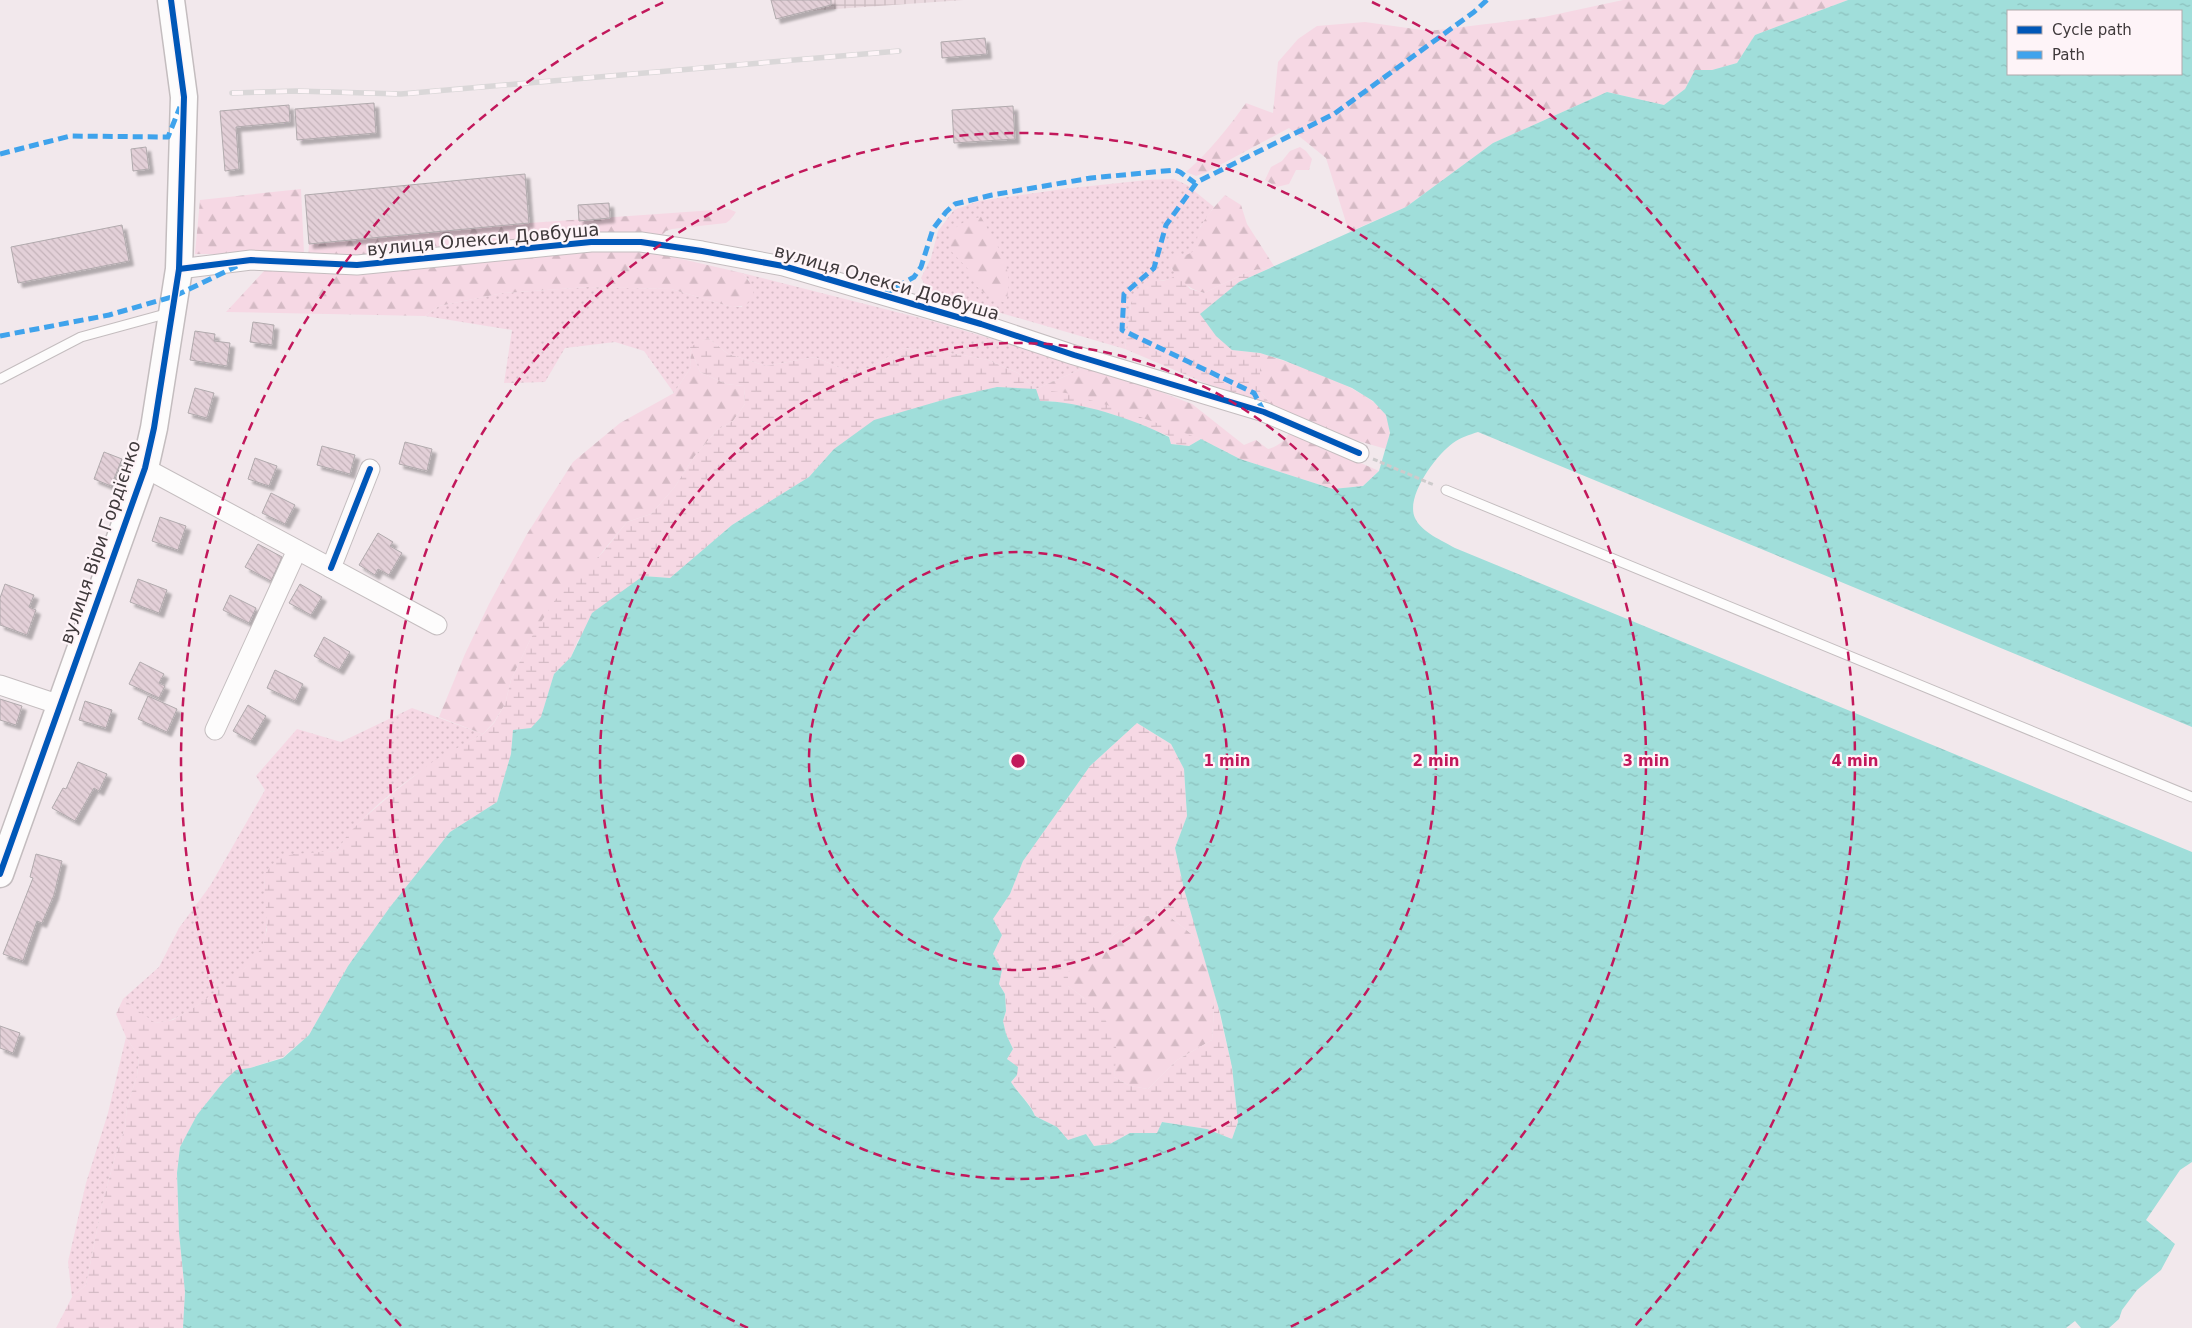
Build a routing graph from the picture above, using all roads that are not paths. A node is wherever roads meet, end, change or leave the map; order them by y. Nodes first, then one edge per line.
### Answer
1 (171, 0) edge
2 (179, 269) junction
3 (172, 312) junction
4 (0, 379) edge
5 (1359, 453) road end
6 (145, 468) junction
7 (370, 469) dead end
8 (1446, 490) road end
9 (297, 550) junction
10 (331, 568) junction
11 (437, 625) dead end
12 (0, 685) edge
13 (60, 705) junction
14 (215, 730) dead end
15 (2192, 797) edge
16 (0, 874) edge

1 - 2 street, вулиця Віри Гордієнко
2 - 3 street, вулиця Віри Гордієнко
2 - 5 street, вулиця Олекси Довбуша
3 - 4 lane
3 - 6 street, вулиця Віри Гордієнко
6 - 9 street
6 - 13 street, вулиця Віри Гордієнко
7 - 10 street
8 - 15 lane
9 - 10 street
9 - 14 street
10 - 11 street
12 - 13 street
13 - 16 street, вулиця Віри Гордієнко

